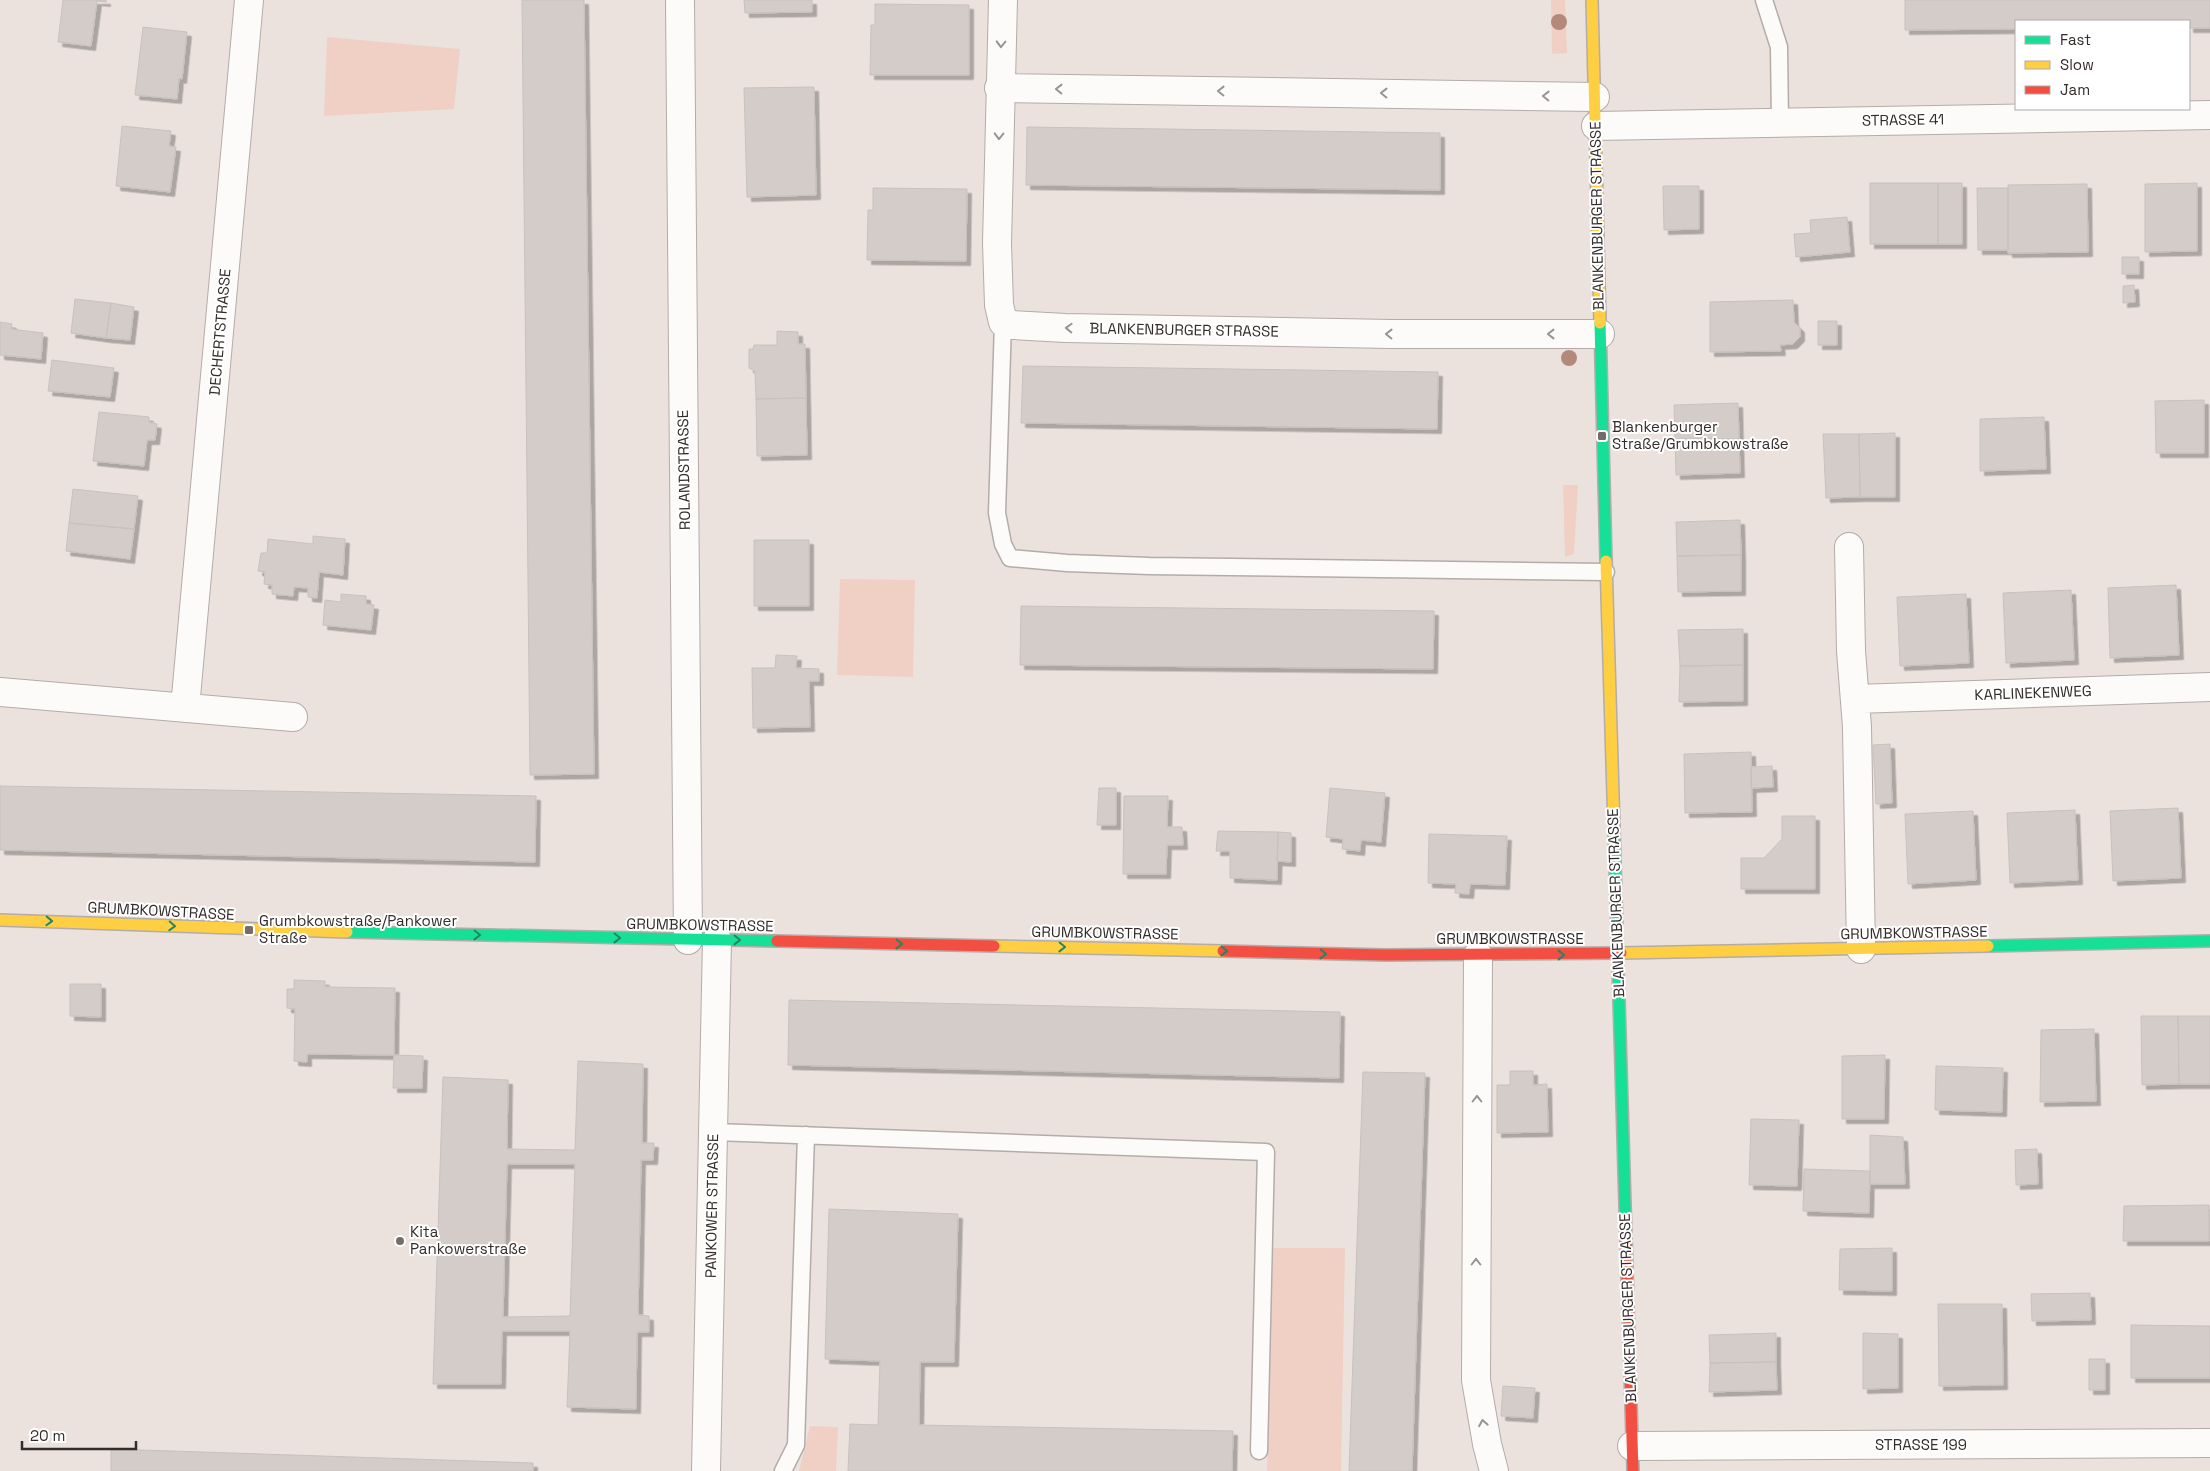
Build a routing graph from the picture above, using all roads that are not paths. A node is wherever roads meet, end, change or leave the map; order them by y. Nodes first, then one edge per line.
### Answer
1 (250, 0) edge
2 (680, 0) edge
3 (1003, 0) edge
4 (1592, 0) edge
5 (1764, 0) edge
6 (999, 88) junction
7 (1595, 97) junction
8 (2210, 115) edge
9 (1780, 123) junction
10 (1596, 126) junction
11 (1003, 322) junction
12 (1600, 334) junction
13 (1849, 547) dead end
14 (1606, 572) junction
15 (2210, 687) edge
16 (0, 692) edge
17 (1856, 699) junction
18 (185, 708) junction
19 (293, 717) dead end
20 (0, 920) edge
21 (688, 940) junction
22 (717, 940) junction
23 (2210, 941) edge
24 (1861, 949) junction
25 (1617, 954) junction
26 (1478, 955) junction
27 (714, 1132) junction
28 (806, 1135) junction
29 (2210, 1443) edge
30 (1259, 1450) dead end
31 (1632, 1458) edge
32 (706, 1471) edge
33 (783, 1471) edge
34 (1494, 1471) edge

1 - 18 street, DECHERTSTRASSE
2 - 21 street, ROLANDSTRASSE
3 -> 6 street
4 - 7 street, BLANKENBURGER STRASSE
5 - 9 lane
7 -> 6 street
6 -> 11 street
7 - 10 street, BLANKENBURGER STRASSE
8 - 9 street, STRASSE 41
9 - 10 street, STRASSE 41
10 - 12 street, BLANKENBURGER STRASSE
12 -> 11 street, BLANKENBURGER STRASSE
11 - 14 lane
12 - 14 street, BLANKENBURGER STRASSE
13 - 17 street
14 - 25 street, BLANKENBURGER STRASSE
15 - 17 street, KARLINEKENWEG
16 - 18 street
17 - 24 street
18 - 19 street
20 -> 21 street, GRUMBKOWSTRASSE
21 - 22 street, GRUMBKOWSTRASSE
22 -> 26 street, GRUMBKOWSTRASSE
22 - 27 street, PANKOWER STRASSE
23 - 24 street, GRUMBKOWSTRASSE
24 - 25 street, GRUMBKOWSTRASSE
26 -> 25 street, GRUMBKOWSTRASSE
25 - 31 street, BLANKENBURGER STRASSE
34 -> 26 street
27 - 28 lane
27 - 32 street, PANKOWER STRASSE
28 - 30 lane
28 - 33 lane
29 - 31 street, STRASSE 199

